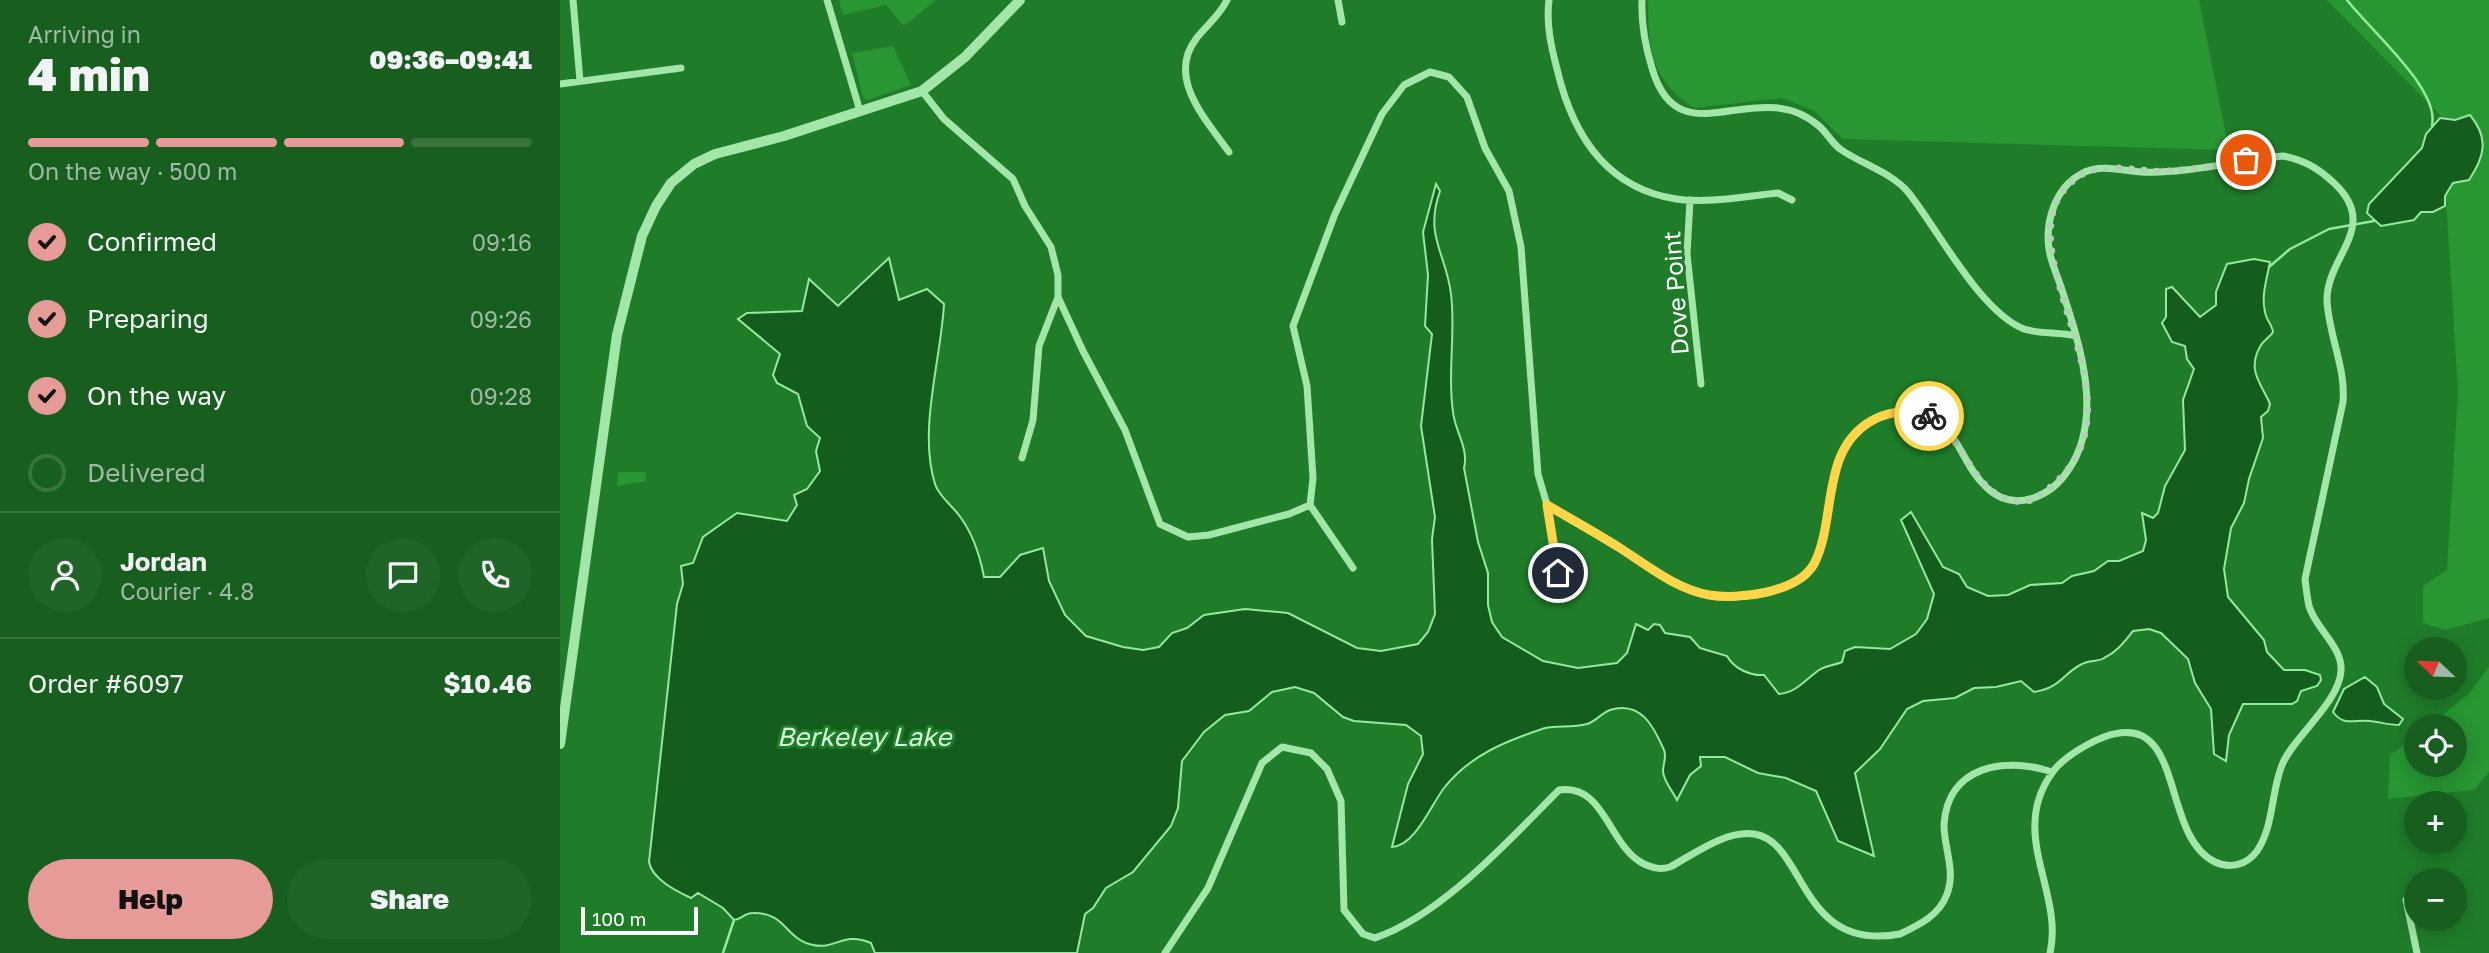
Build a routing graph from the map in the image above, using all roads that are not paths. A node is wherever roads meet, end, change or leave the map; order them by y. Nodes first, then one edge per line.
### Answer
1 (572, 0) edge
2 (827, 0) edge
3 (1020, 0) edge
4 (1227, 0) edge
5 (1338, 0) edge
6 (1549, 0) edge
7 (1642, 0) edge
8 (1342, 22) dead end
9 (681, 68) dead end
10 (580, 81) junction
11 (560, 84) edge
12 (922, 91) junction
13 (860, 111) junction
14 (1229, 152) dead end
15 (1690, 200) junction
16 (1793, 200) dead end
17 (1058, 297) junction
18 (2076, 335) junction
19 (1701, 384) dead end
20 (1022, 458) dead end
21 (1310, 505) junction
22 (1547, 505) junction
23 (1353, 568) dead end
24 (1562, 596) dead end
25 (560, 737) edge
26 (2052, 772) junction
27 (1821, 925) dead end
28 (2412, 931) edge
29 (1859, 942) dead end
30 (1166, 953) edge
31 (2050, 953) edge
32 (2417, 953) edge

1 - 10 street
2 - 13 street
3 - 12 street
4 - 14 street
5 - 8 street
6 - 15 street
7 - 18 street
9 - 10 street
10 - 11 street
12 - 13 street
12 - 17 street
13 - 25 street
15 - 16 street
15 - 19 street, Dove Point
17 - 20 street
17 - 21 street
18 - 22 street
18 - 26 street
21 - 22 street
21 - 23 street
22 - 24 street
26 - 29 street
26 - 31 street
27 - 30 street
28 - 32 street

